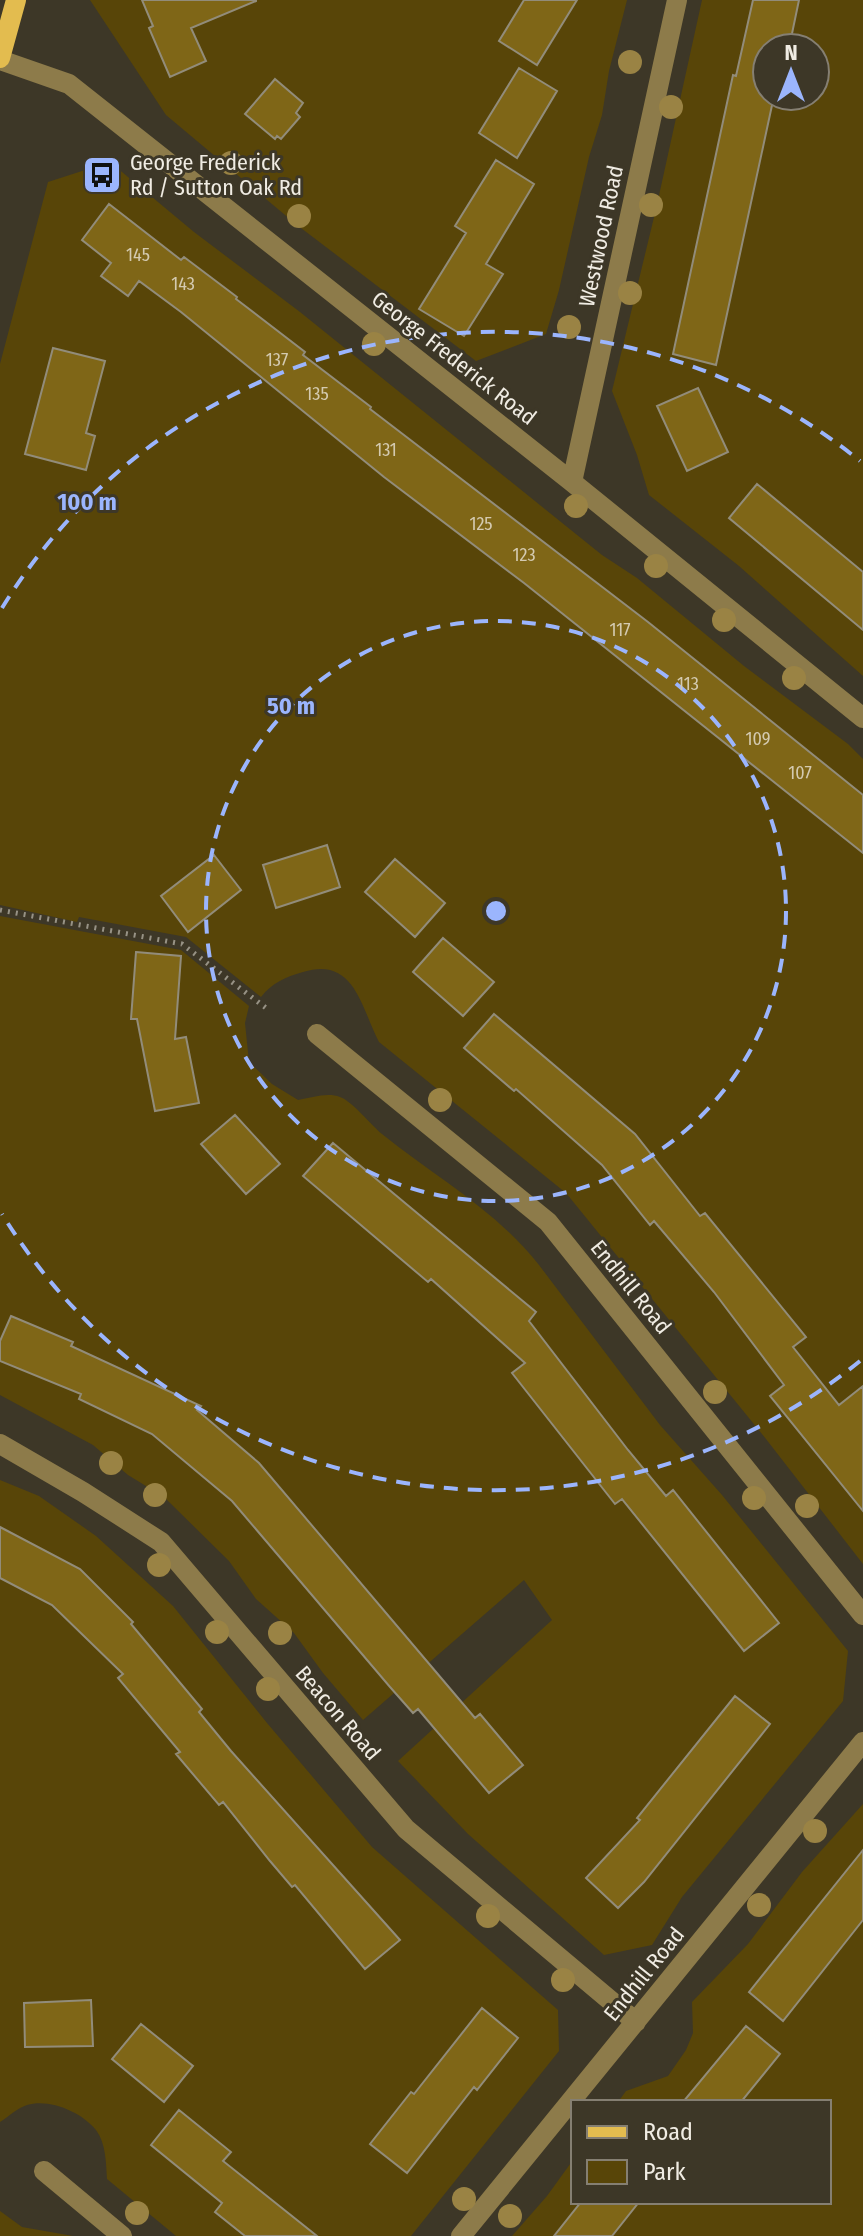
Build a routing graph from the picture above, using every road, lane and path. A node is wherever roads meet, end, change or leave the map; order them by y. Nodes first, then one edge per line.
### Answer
1 (16, 0) edge
2 (677, 0) edge
3 (0, 59) edge
4 (572, 482) junction
5 (863, 718) edge
6 (0, 910) edge
7 (266, 1008) dead end
8 (317, 1034) dead end
9 (0, 1444) edge
10 (863, 1615) edge
11 (863, 1742) edge
12 (636, 2022) junction
13 (572, 2100) edge
14 (571, 2101) edge
15 (44, 2171) dead end
16 (122, 2236) edge
17 (461, 2236) edge

1 - 3 main road
2 - 4 street, Westwood Road
3 - 4 street, George Frederick Road
4 - 5 street, George Frederick Road
6 - 7 path
8 - 10 street, Endhill Road
9 - 12 street, Beacon Road
11 - 12 street, Endhill Road
12 - 13 street, Endhill Road
14 - 17 street, Endhill Road
15 - 16 street

